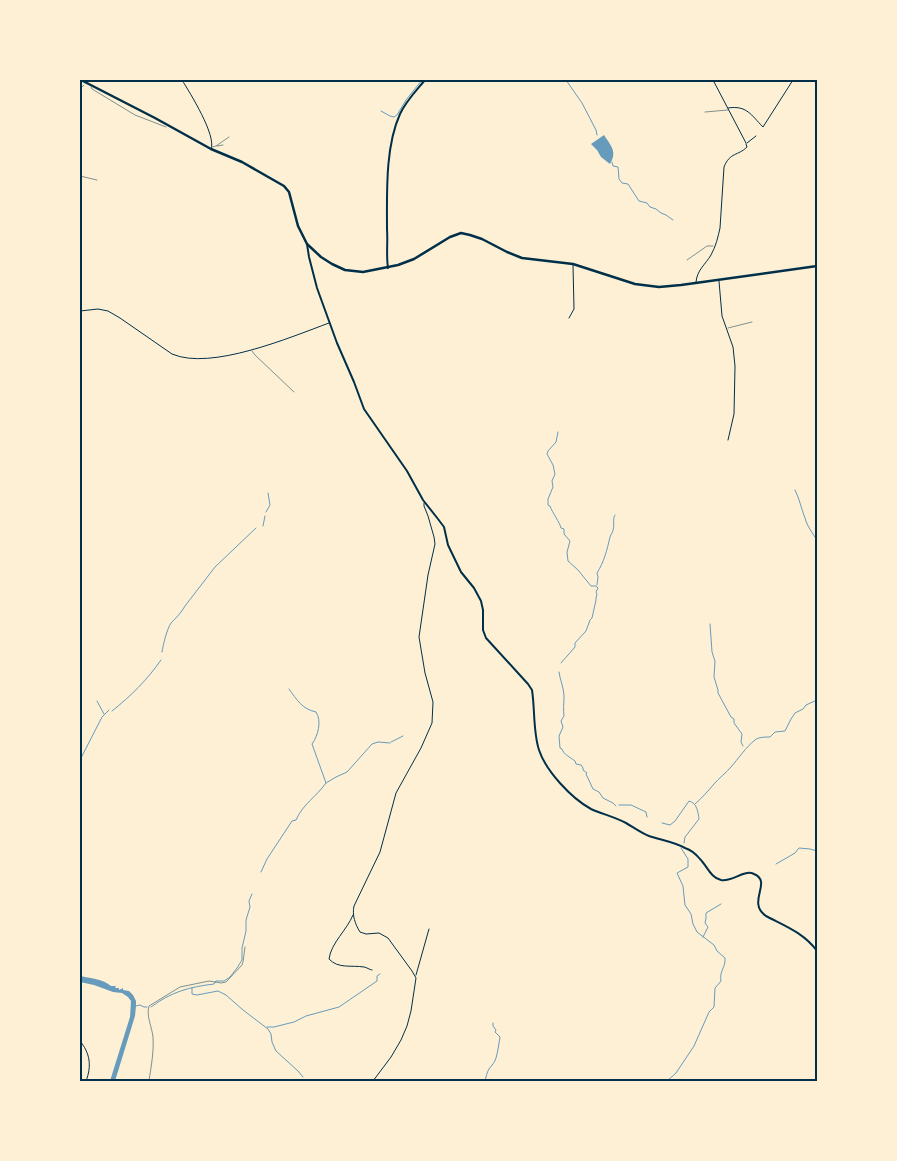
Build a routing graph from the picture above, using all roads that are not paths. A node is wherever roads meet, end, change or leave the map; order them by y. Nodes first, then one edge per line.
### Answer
1 (81, 80) edge
2 (182, 80) edge
3 (425, 80) edge
4 (714, 80) edge
5 (793, 80) edge
6 (86, 82) junction
7 (91, 85) junction
8 (80, 89) edge
9 (728, 109) junction
10 (705, 112) dead end
11 (169, 126) junction
12 (756, 136) dead end
13 (229, 137) dead end
14 (746, 144) junction
15 (223, 145) dead end
16 (217, 146) junction
17 (211, 148) junction
18 (80, 176) edge
19 (97, 180) dead end
20 (307, 244) junction
21 (715, 246) junction
22 (687, 260) dead end
23 (573, 264) junction
24 (817, 266) edge
25 (388, 268) junction
26 (719, 280) junction
27 (696, 283) junction
28 (80, 311) edge
29 (569, 318) dead end
30 (752, 322) dead end
31 (330, 323) junction
32 (726, 329) junction
33 (252, 350) junction
34 (294, 392) dead end
35 (728, 440) dead end
36 (425, 503) junction
37 (353, 914) junction
38 (429, 929) dead end
39 (245, 947) dead end
40 (817, 951) edge
41 (372, 970) dead end
42 (415, 975) junction
43 (80, 1041) edge
44 (86, 1081) edge
45 (149, 1081) edge
46 (373, 1081) edge

1 - 6 main road
2 - 17 street
3 - 25 street
4 - 9 street
5 - 9 street
6 - 7 main road
6 - 8 lane
7 - 11 main road
7 - 11 lane
9 - 10 lane
9 - 14 street
11 - 17 main road
12 - 14 street
13 - 16 lane
14 - 21 street
15 - 16 lane
16 - 17 lane
17 - 20 main road
18 - 19 lane
20 - 25 main road
20 - 31 street
21 - 22 lane
21 - 27 street
23 - 25 main road
23 - 27 main road
23 - 29 street
24 - 26 main road
26 - 27 main road
26 - 32 street
28 - 33 street
30 - 32 lane
31 - 33 street
31 - 36 street
32 - 35 street
33 - 34 lane
36 - 37 street
36 - 40 street
37 - 41 street
37 - 42 street
38 - 42 street
39 - 45 lane
42 - 46 street
43 - 44 street

